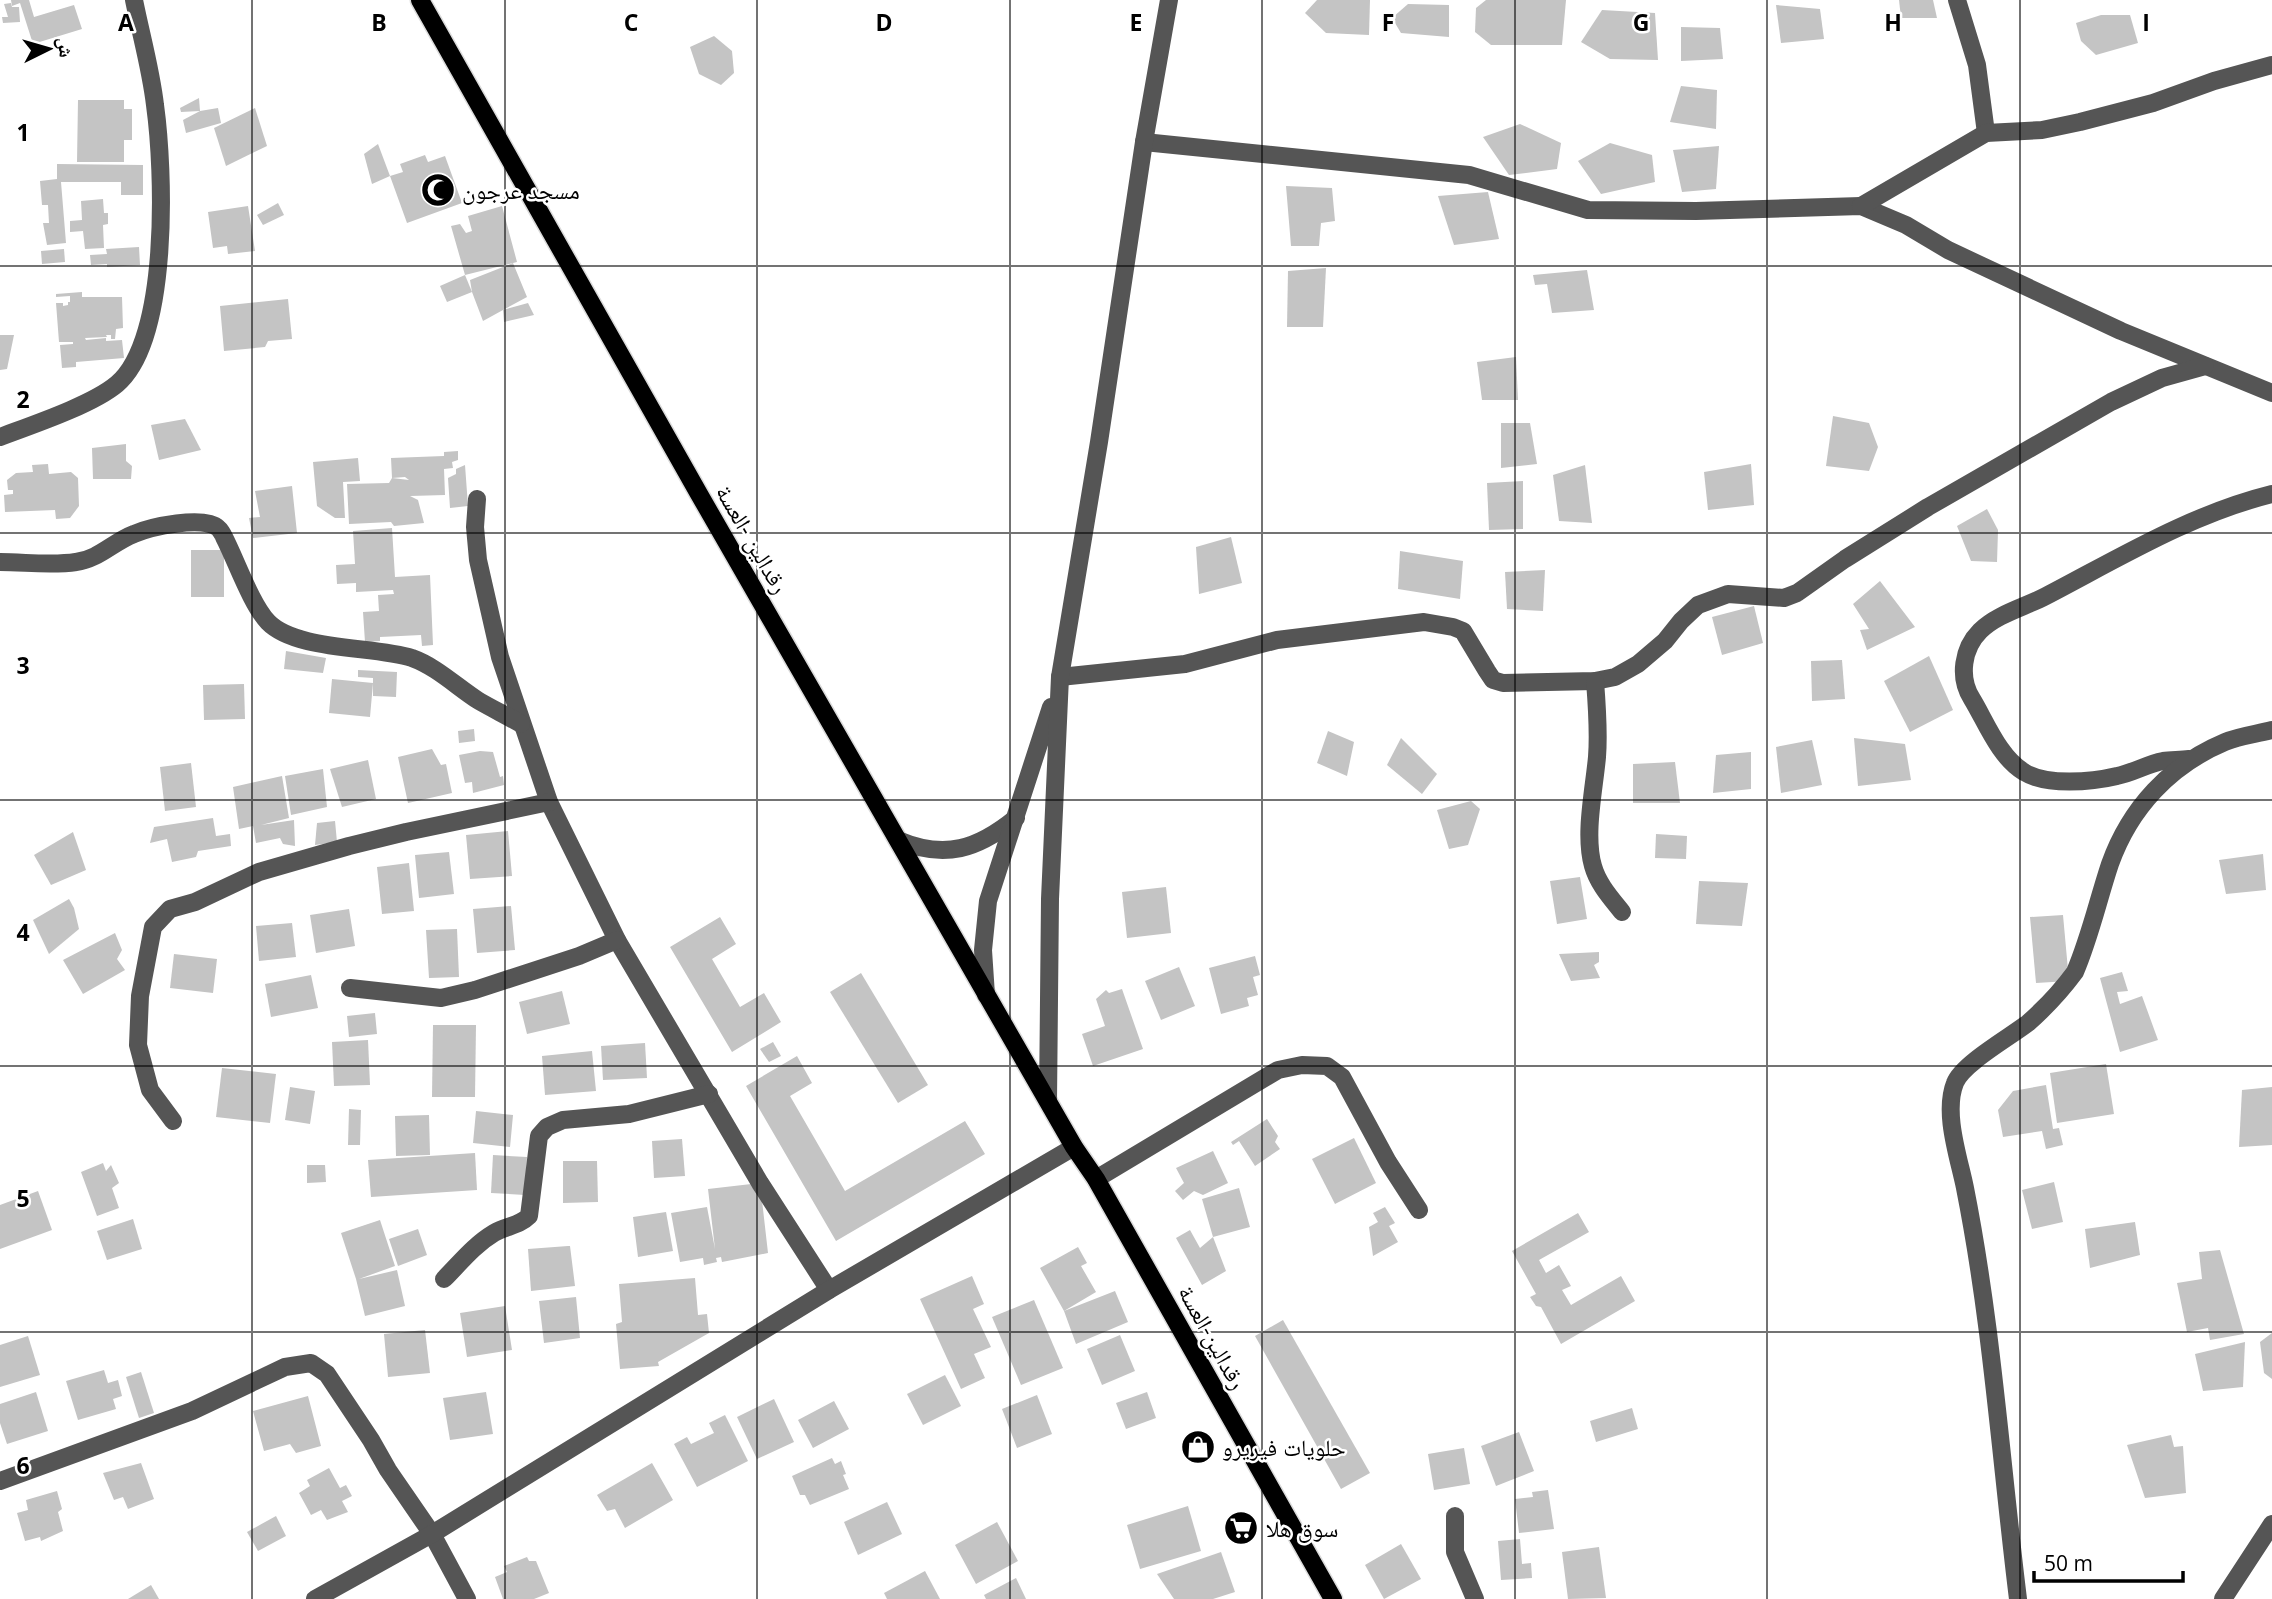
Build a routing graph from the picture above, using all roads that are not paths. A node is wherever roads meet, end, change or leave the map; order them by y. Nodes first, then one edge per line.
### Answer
1 (134, 0) edge
2 (420, 0) edge
3 (1169, 0) edge
4 (1957, 0) edge
5 (2272, 65) edge
6 (1986, 133) junction
7 (1144, 142) junction
8 (1861, 206) junction
9 (2204, 366) junction
10 (2272, 393) edge
11 (0, 437) edge
12 (2272, 494) edge
13 (477, 499) dead end
14 (0, 562) edge
15 (1060, 677) junction
16 (1595, 681) junction
17 (521, 724) junction
18 (2272, 730) edge
19 (2192, 759) junction
20 (549, 802) junction
21 (1016, 818) junction
22 (898, 840) junction
23 (1622, 912) dead end
24 (617, 940) junction
25 (350, 988) dead end
26 (986, 995) junction
27 (709, 1094) junction
28 (1048, 1101) junction
29 (173, 1121) dead end
30 (1074, 1147) junction
31 (1096, 1179) junction
32 (1419, 1210) dead end
33 (444, 1279) dead end
34 (828, 1290) junction
35 (0, 1481) edge
36 (1455, 1516) dead end
37 (2271, 1526) edge
38 (432, 1534) junction
39 (316, 1599) edge
40 (467, 1599) edge
41 (1333, 1599) edge
42 (1475, 1599) edge
43 (2018, 1599) edge
44 (2223, 1599) edge

1 - 11 street
2 - 22 main road, رقدالين -العسة
3 - 7 street
4 - 6 street
5 - 6 street
6 - 8 street
7 - 8 street
7 - 15 street
8 - 9 street
9 - 10 street
9 - 16 street
12 - 19 street
13 - 17 street
14 - 17 street
15 - 16 street
15 - 21 street
15 - 28 street
16 - 23 street
17 - 20 street
18 - 19 street
19 - 43 street
20 - 24 street
20 - 29 street
21 - 22 street
21 - 26 street
22 - 26 main road, رقدالين -العسة
24 - 25 street
24 - 27 street
26 - 28 main road, رقدالين -العسة
27 - 33 street
27 - 34 street
28 - 30 main road, رقدالين-العسة
30 - 31 main road, رقدالين-العسة
30 - 34 street
31 - 32 street
31 - 41 main road, رقدالين-العسة
34 - 38 street
35 - 38 street
36 - 42 street
37 - 44 street
38 - 39 street
38 - 40 street

